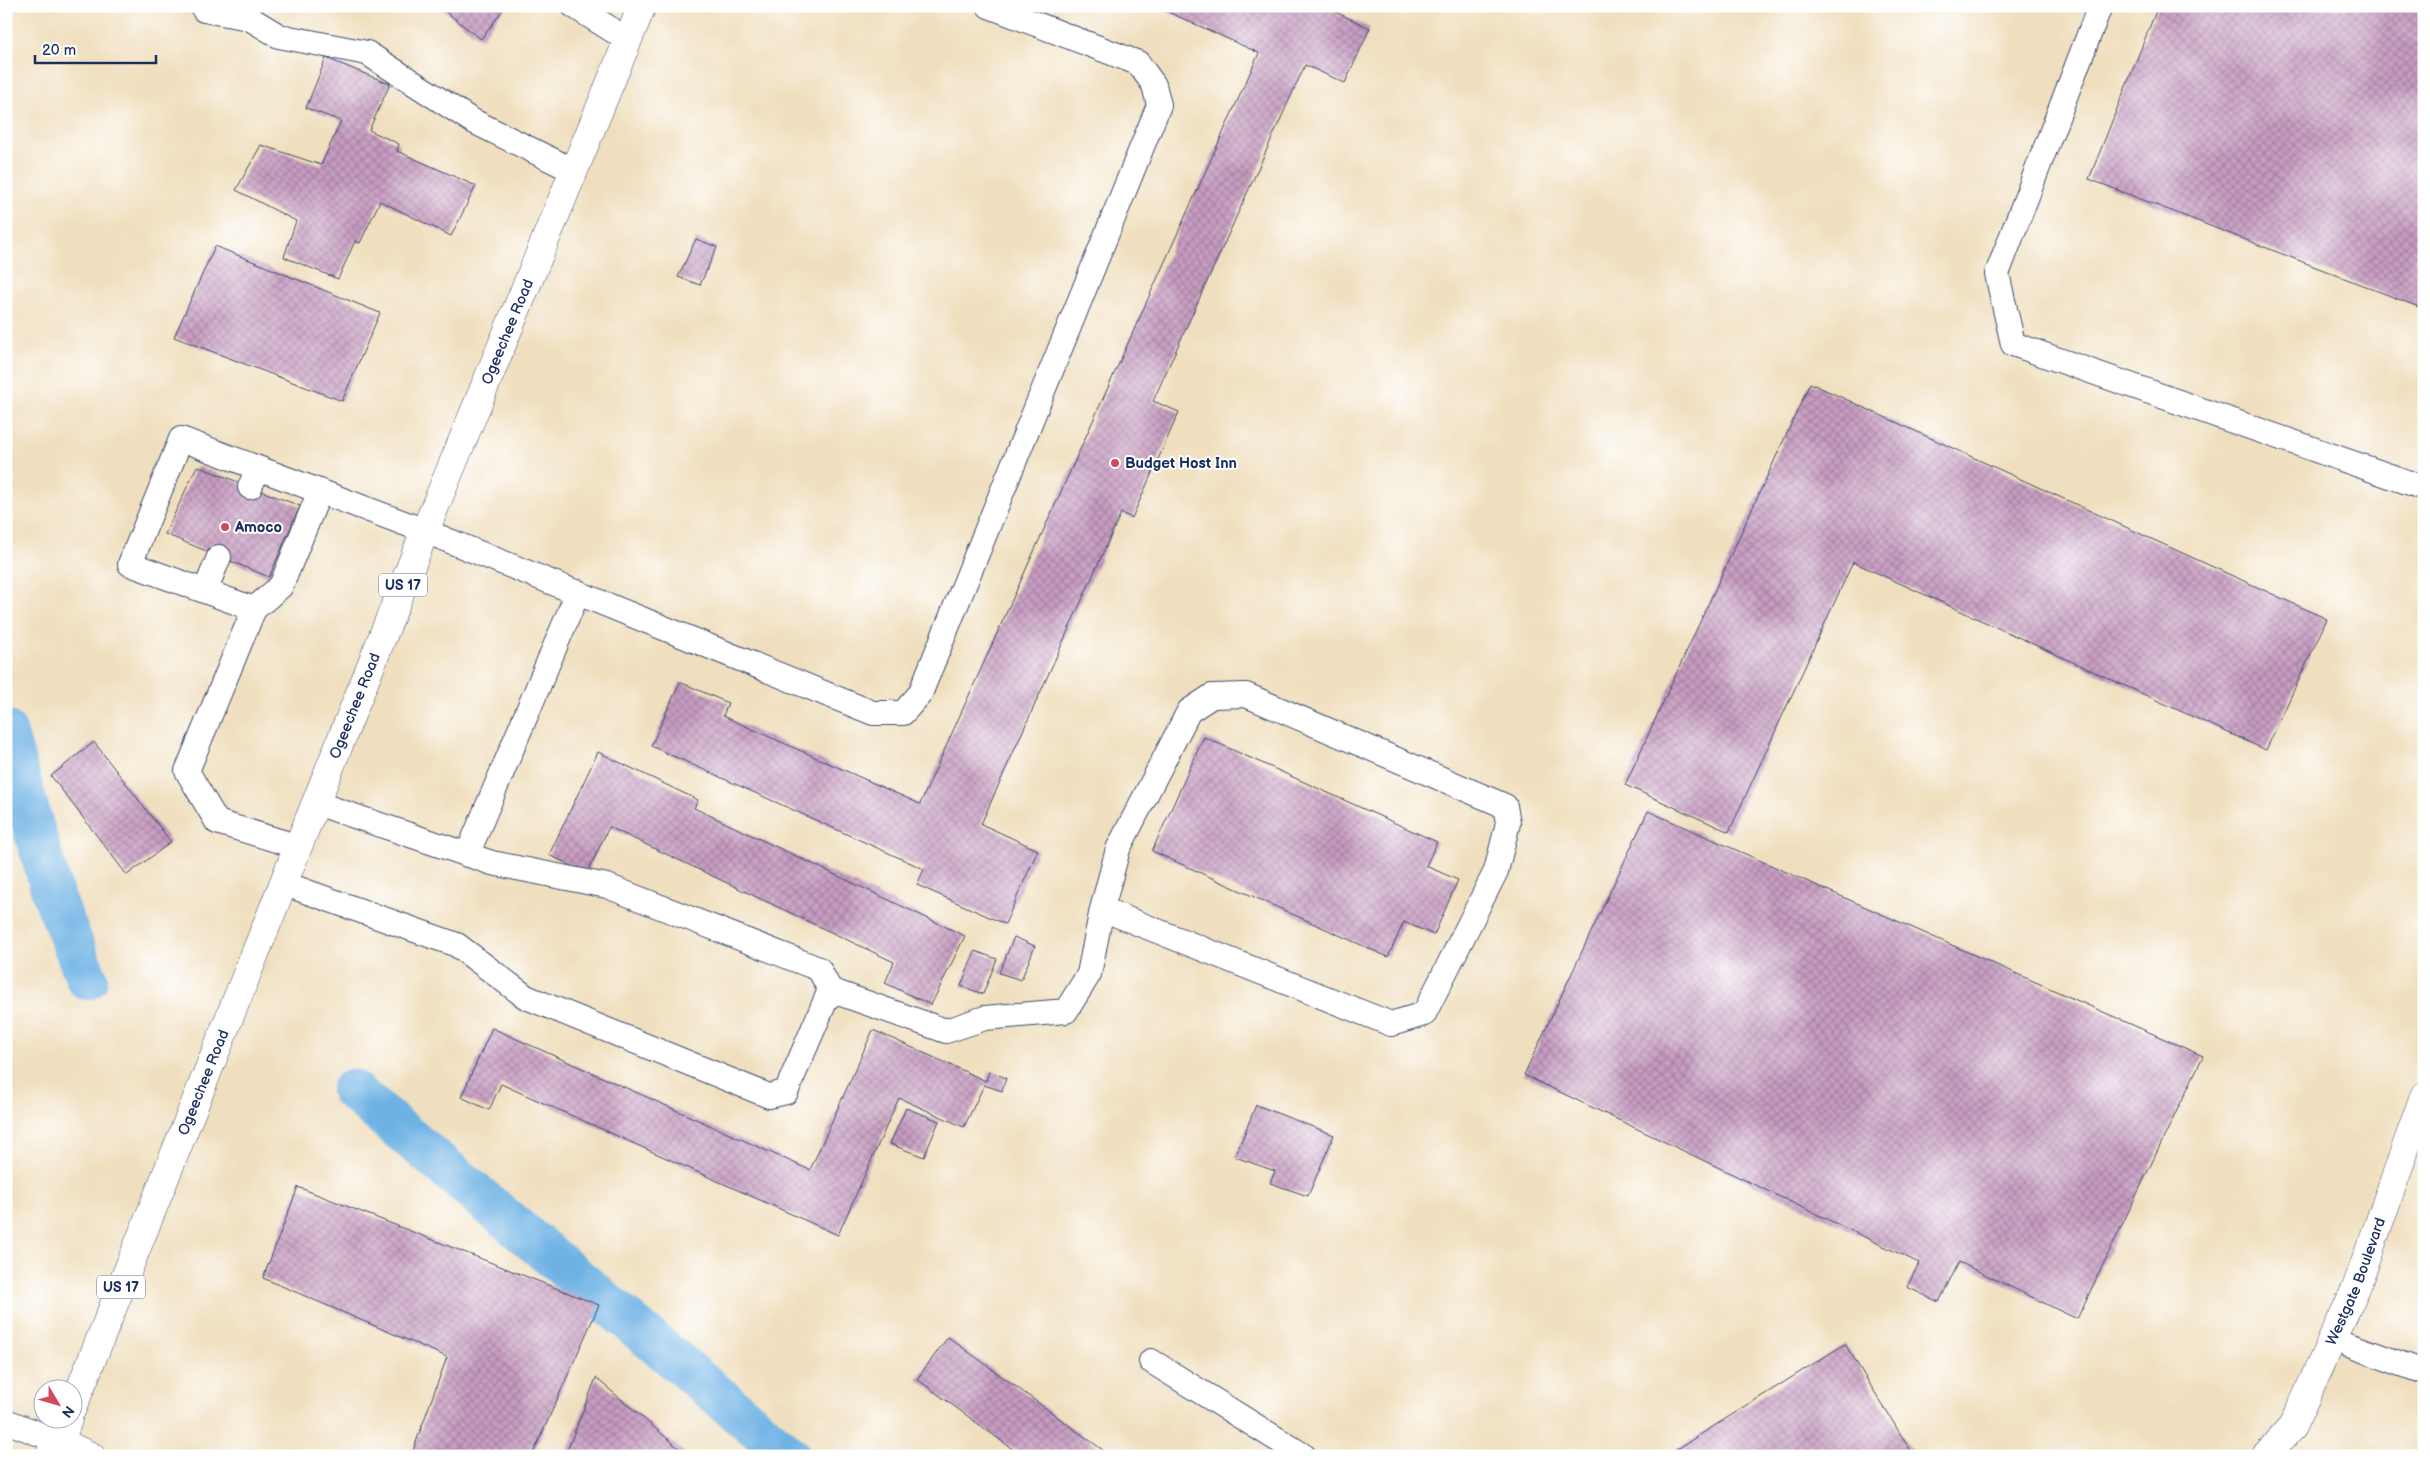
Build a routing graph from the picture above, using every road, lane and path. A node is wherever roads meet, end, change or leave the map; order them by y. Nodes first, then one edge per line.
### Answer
1 (574, 6) edge
2 (642, 6) edge
3 (989, 6) edge
4 (2100, 6) edge
5 (204, 10) dead end
6 (628, 40) junction
7 (574, 171) junction
8 (2424, 488) edge
9 (320, 491) junction
10 (425, 531) junction
11 (219, 557) dead end
12 (205, 591) junction
13 (578, 592) junction
14 (254, 609) junction
15 (316, 803) junction
16 (299, 847) junction
17 (468, 855) junction
18 (285, 884) junction
19 (1102, 909) junction
20 (830, 990) junction
21 (2422, 1104) edge
22 (2332, 1340) junction
23 (1151, 1361) dead end
24 (2424, 1372) edge
25 (82, 1384) edge
26 (6, 1421) edge
27 (59, 1443) edge
28 (90, 1456) edge
29 (1304, 1456) edge
30 (2266, 1456) edge

1 - 6 lane
2 - 6 main road, Ogeechee Road / US 17
3 - 13 lane
4 - 8 lane
5 - 7 lane
6 - 7 main road, Ogeechee Road / US 17
7 - 10 main road, Ogeechee Road / US 17
9 - 10 lane
9 - 12 lane
9 - 14 lane
10 - 13 lane
10 - 15 main road, Ogeechee Road / US 17
11 - 12 lane
12 - 14 lane
13 - 17 lane
14 - 16 lane
15 - 16 main road, Ogeechee Road / US 17
15 - 17 lane
16 - 18 main road, Ogeechee Road / US 17
17 - 20 lane
18 - 20 lane
18 - 25 main road, Ogeechee Road / US 17
19 - 19 lane
19 - 20 lane
21 - 22 main road, Westgate Boulevard
22 - 24 lane
22 - 30 main road, Westgate Boulevard
23 - 29 lane
26 - 27 lane
27 - 28 main road

